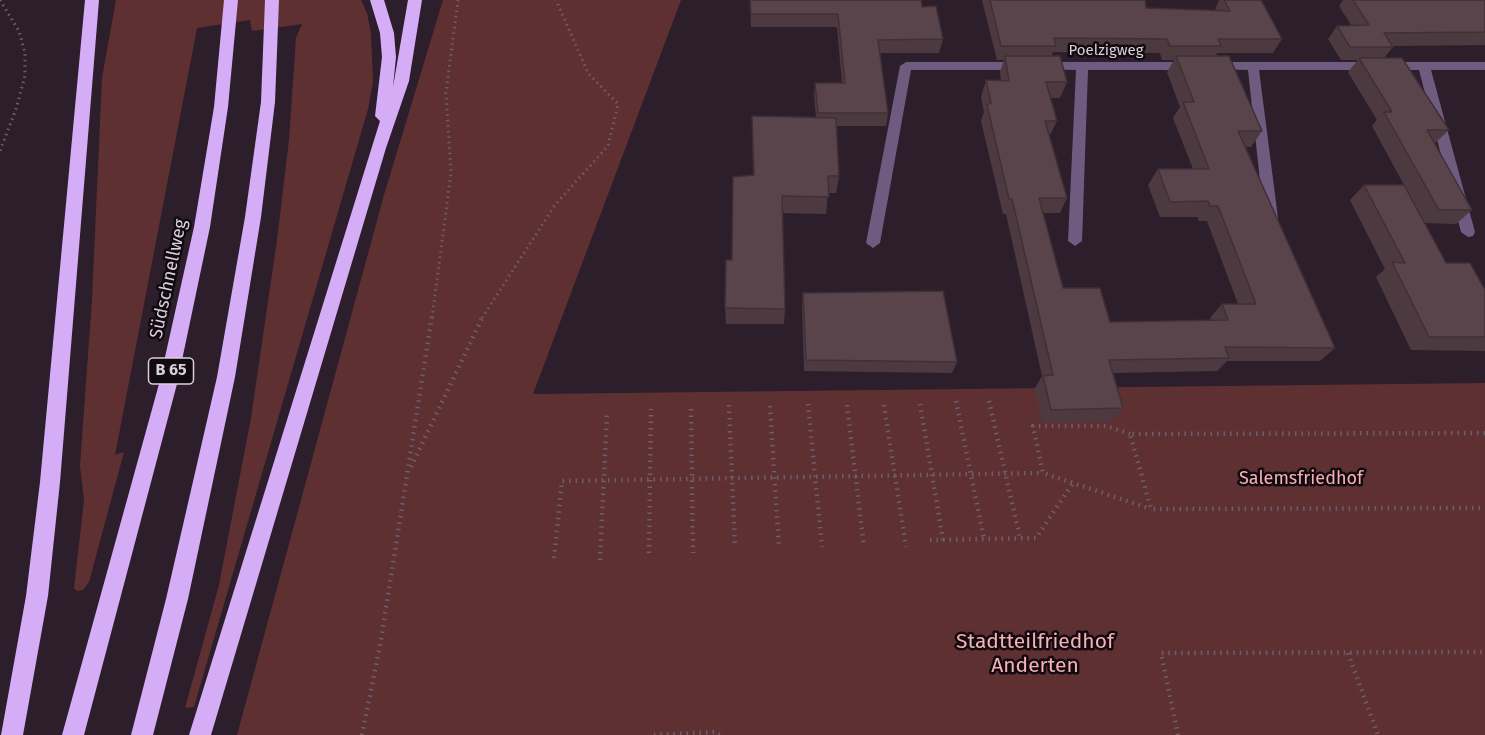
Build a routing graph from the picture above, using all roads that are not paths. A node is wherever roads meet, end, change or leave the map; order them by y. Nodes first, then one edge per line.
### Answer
1 (92, 0) edge
2 (100, 0) edge
3 (231, 0) edge
4 (272, 0) edge
5 (377, 0) edge
6 (415, 0) edge
7 (91, 20) junction
8 (1082, 66) junction
9 (1253, 66) junction
10 (1424, 66) junction
11 (1485, 66) edge
12 (378, 148) junction
13 (1468, 232) dead end
14 (1273, 235) edge
15 (1075, 242) dead end
16 (873, 243) dead end
17 (12, 735) edge
18 (73, 735) edge
19 (142, 735) edge
20 (200, 735) edge

1 - 7 highway
2 - 7 highway
3 - 18 highway, Südschnellweg / B 65
4 - 19 highway
5 - 12 highway
6 - 12 highway
7 - 17 highway
8 - 9 street, Poelzigweg
8 - 15 street
8 - 16 street, Poelzigweg
9 - 10 street, Poelzigweg
9 - 14 street
10 - 11 street, Poelzigweg
10 - 13 street
12 - 20 highway

